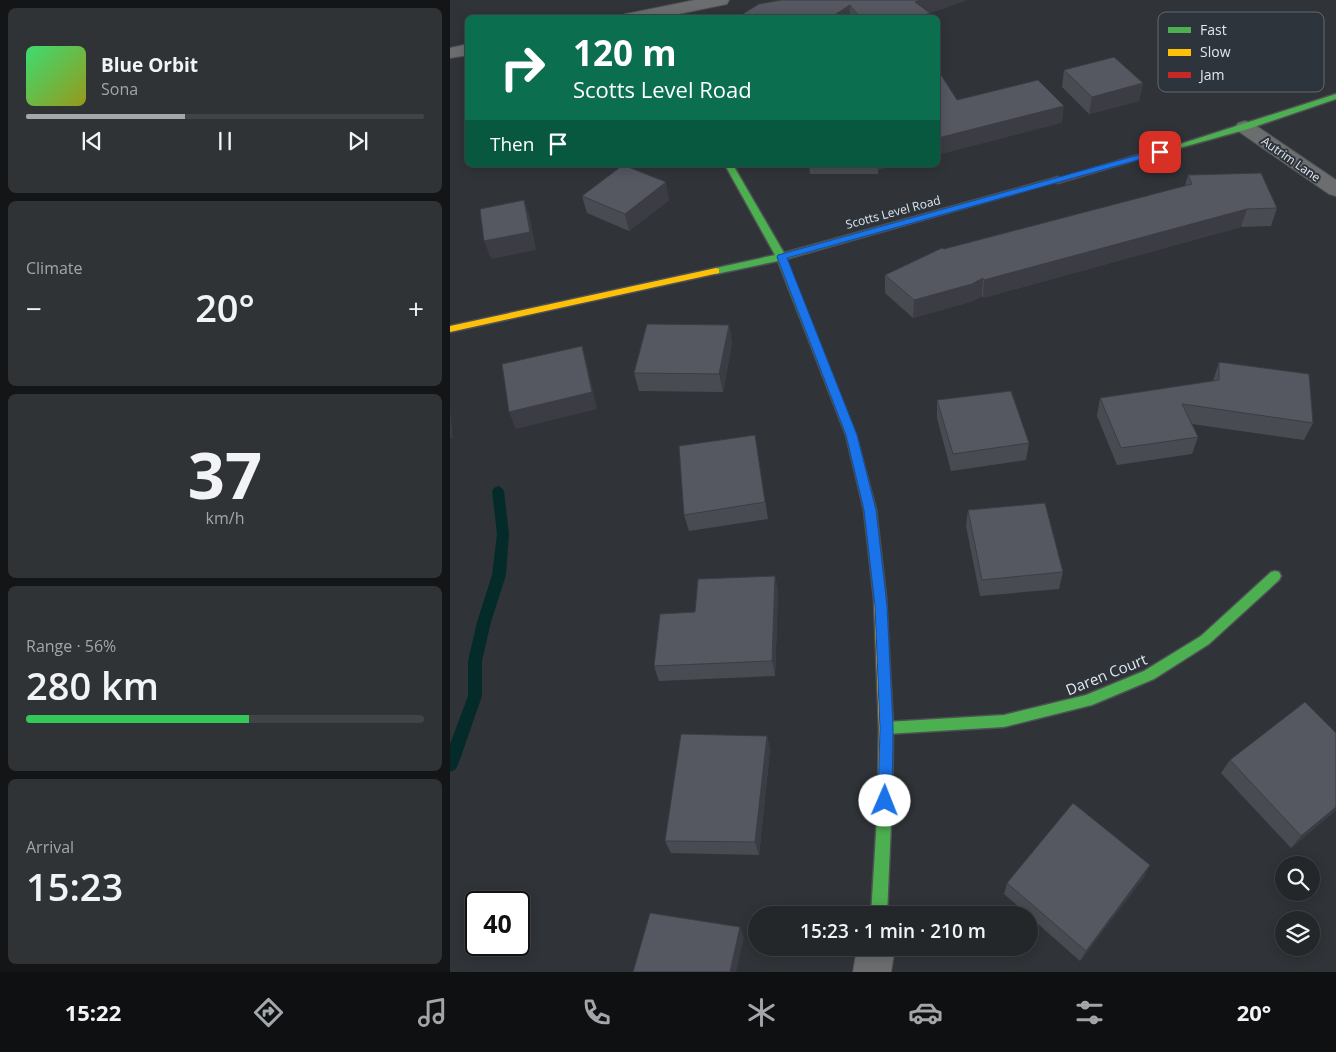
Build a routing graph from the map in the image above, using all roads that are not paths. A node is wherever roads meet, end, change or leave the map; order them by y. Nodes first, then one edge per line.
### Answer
1 (721, 0) edge
2 (653, 10) edge
3 (639, 15) edge
4 (465, 50) edge
5 (450, 53) edge
6 (1336, 96) edge
7 (1245, 127) junction
8 (730, 167) edge
9 (1336, 190) edge
10 (781, 257) junction
11 (450, 329) edge
12 (1275, 576) dead end
13 (886, 728) junction
14 (880, 906) edge
15 (875, 956) edge
16 (872, 972) edge

1 - 2 street
2 - 3 street
4 - 5 street
6 - 7 street, Scotts Level Road
7 - 9 street, Autrim Lane
7 - 10 street, Scotts Level Road
8 - 10 street
10 - 11 street, Scotts Level Road
10 - 13 street
12 - 13 street, Daren Court
13 - 14 street
15 - 16 street

